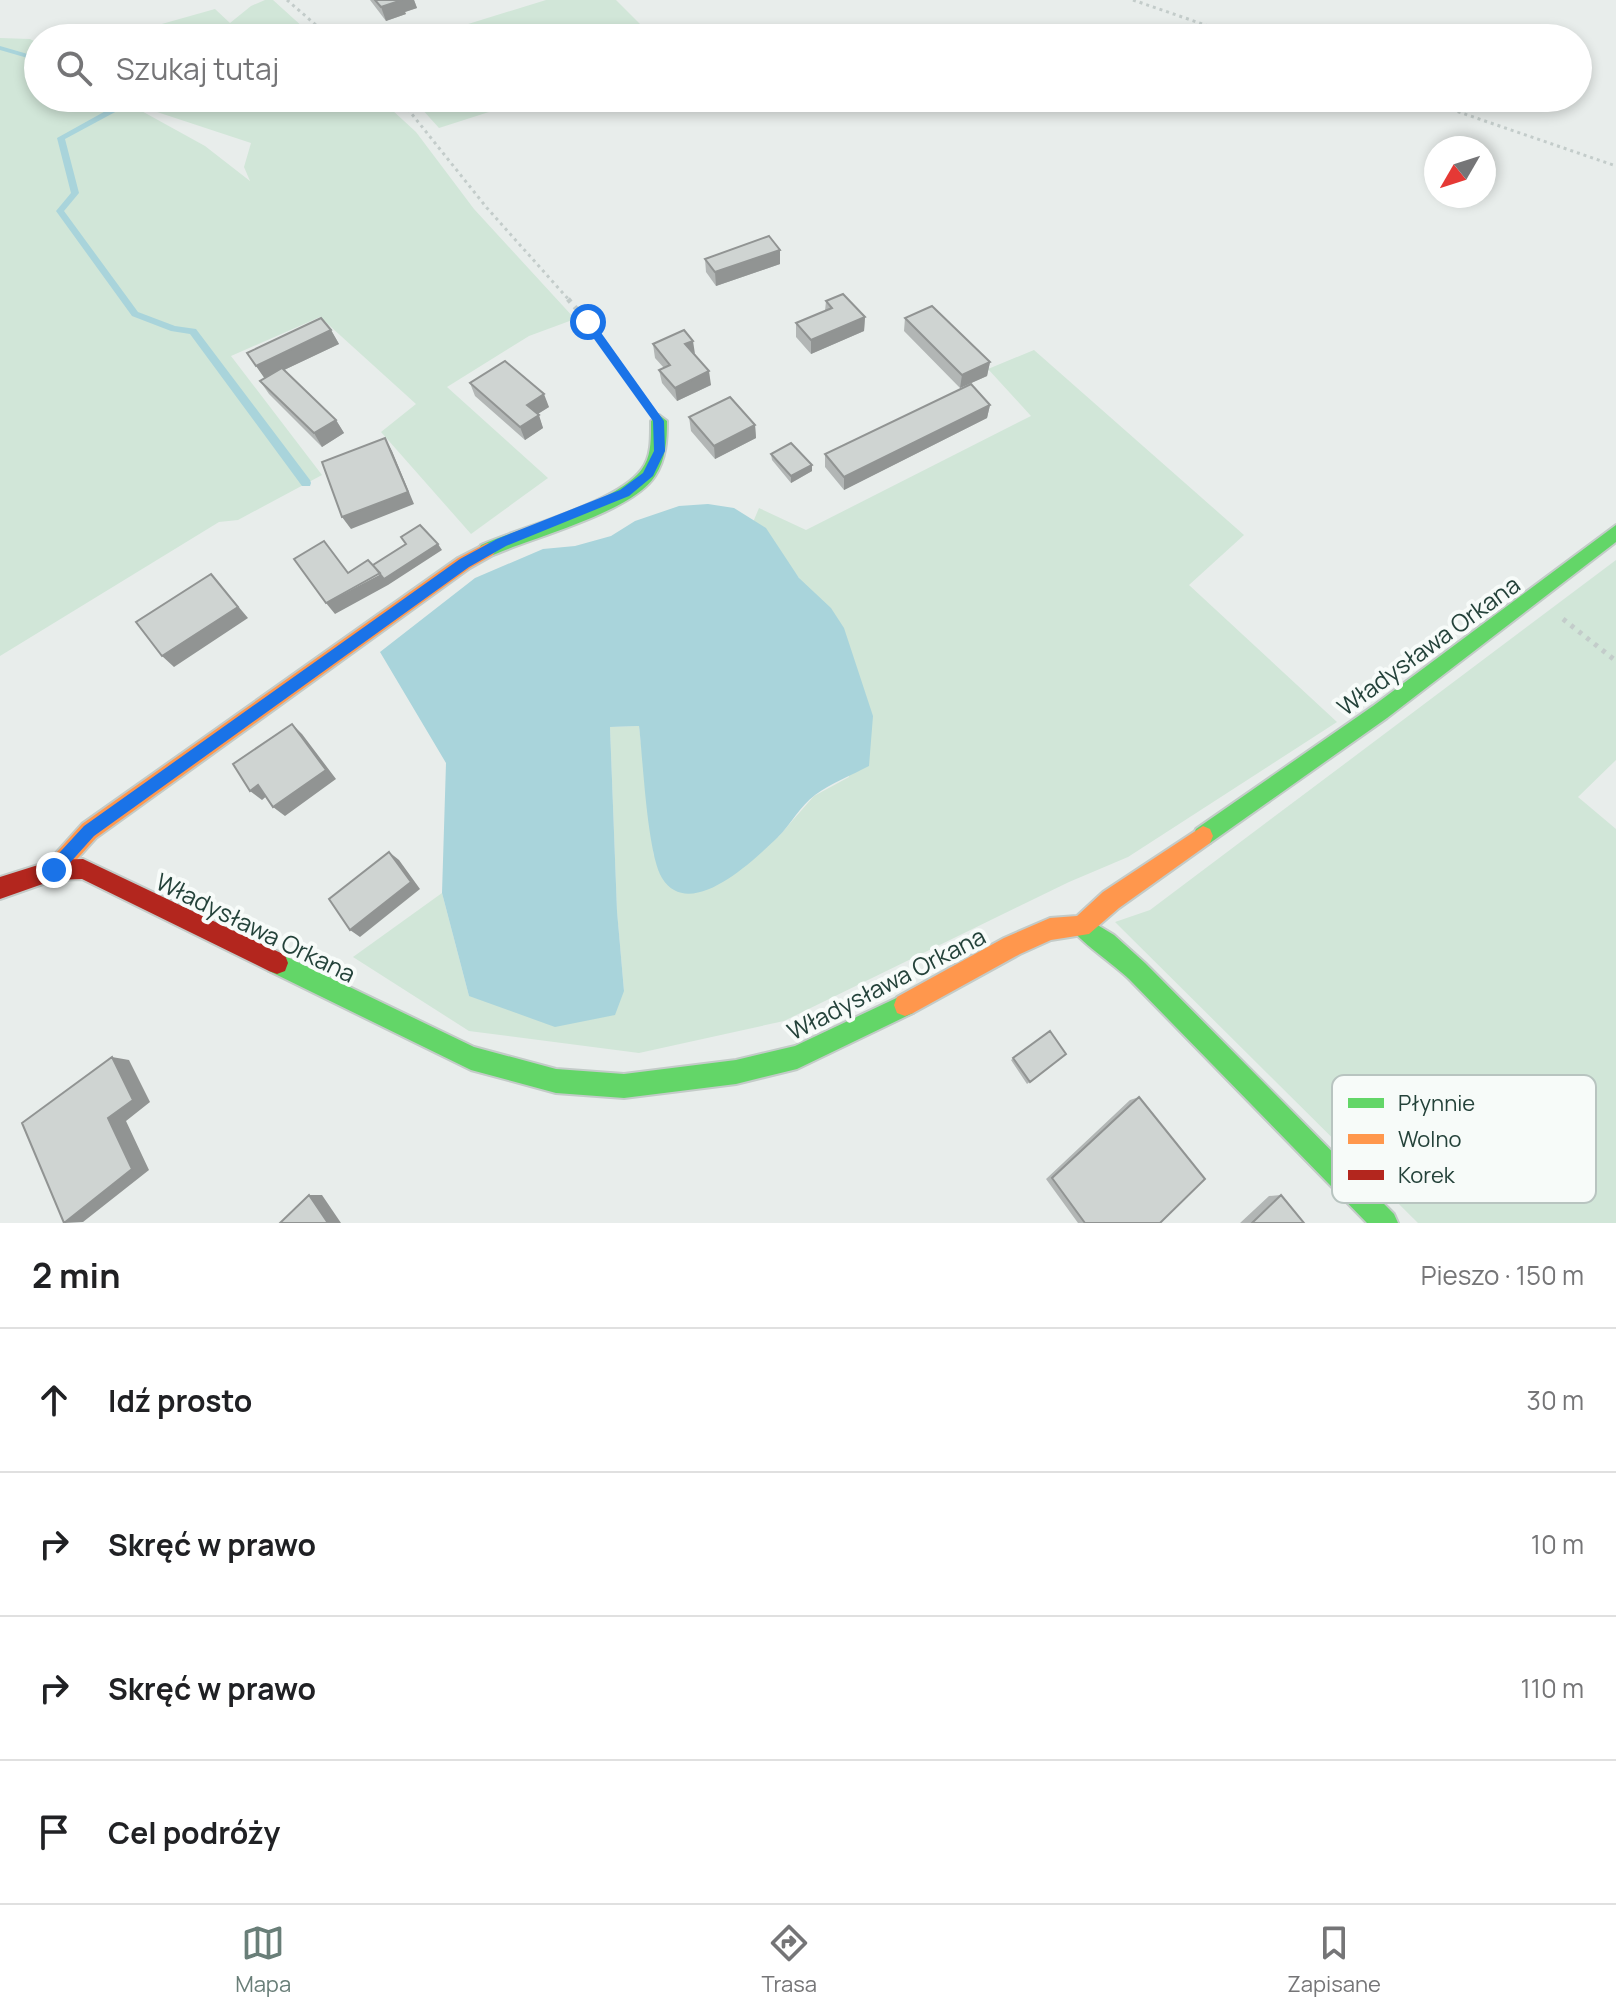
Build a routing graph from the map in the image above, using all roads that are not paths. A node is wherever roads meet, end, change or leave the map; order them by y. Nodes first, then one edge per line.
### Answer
1 (659, 421) road end
2 (1616, 532) edge
3 (54, 870) junction
4 (0, 888) edge
5 (1081, 926) junction
6 (1332, 1169) edge
7 (1365, 1203) edge
8 (1385, 1223) edge

1 - 3 street
2 - 5 street, Władysława Orkana
3 - 4 street, Władysława Orkana
3 - 5 street, Władysława Orkana
5 - 6 street
7 - 8 street

